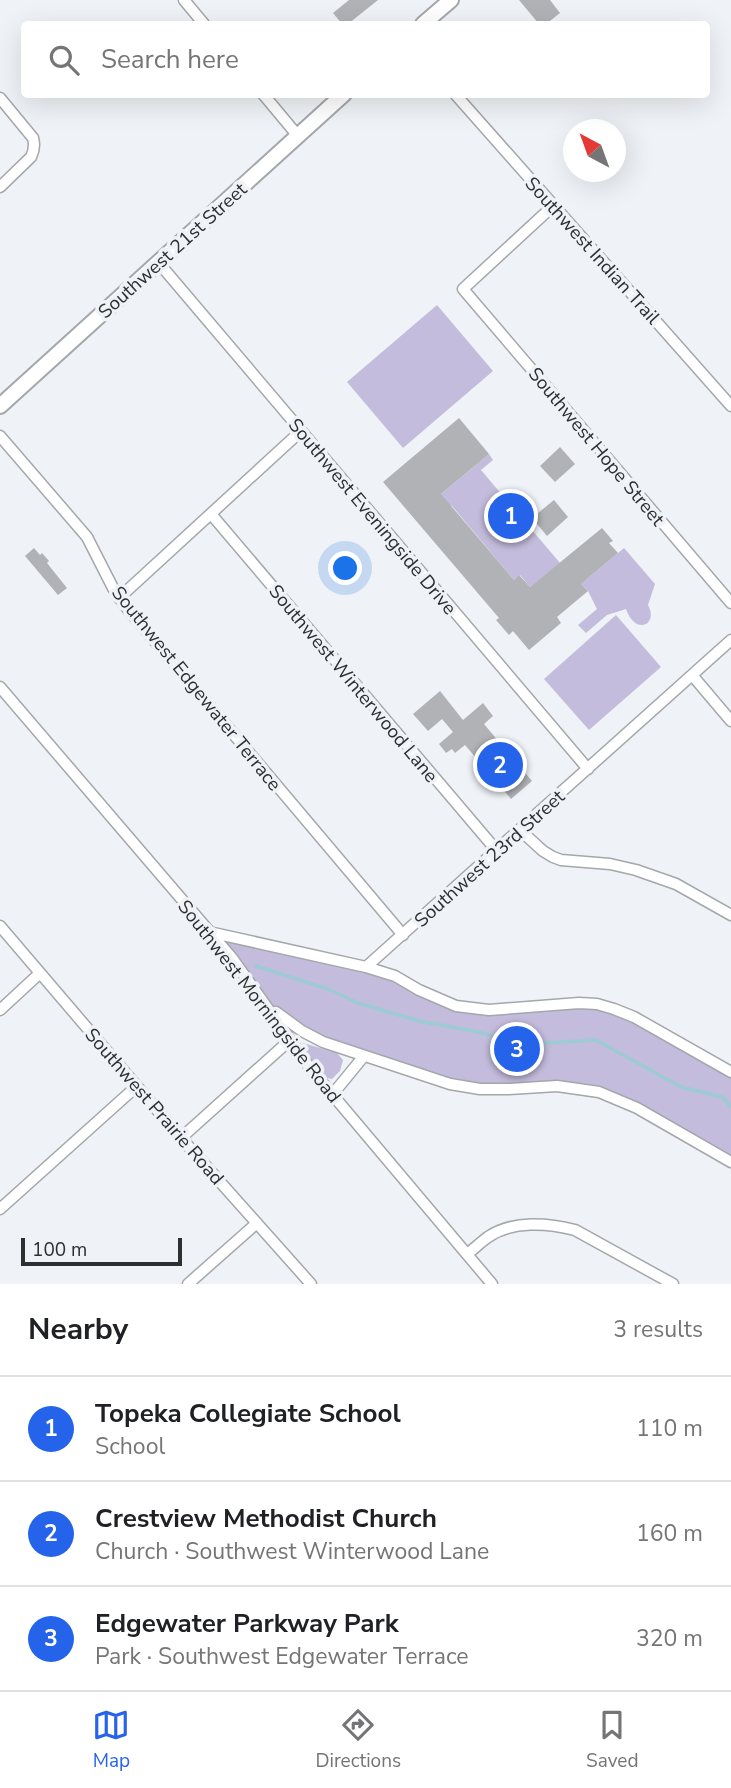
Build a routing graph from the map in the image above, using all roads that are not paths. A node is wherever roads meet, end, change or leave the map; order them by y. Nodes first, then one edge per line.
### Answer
1 (184, 0) edge
2 (451, 0) edge
3 (202, 21) edge
4 (426, 21) edge
5 (0, 98) edge
6 (266, 98) edge
7 (340, 98) edge
8 (459, 98) edge
9 (298, 136) junction
10 (0, 187) edge
11 (554, 205) junction
12 (158, 262) junction
13 (0, 406) edge
14 (731, 406) edge
15 (301, 431) junction
16 (0, 436) edge
17 (211, 514) junction
18 (119, 598) junction
19 (731, 603) edge
20 (731, 640) edge
21 (692, 675) junction
22 (0, 687) edge
23 (731, 721) edge
24 (588, 769) junction
25 (520, 830) junction
26 (497, 851) junction
27 (731, 915) edge
28 (0, 926) edge
29 (209, 931) junction
30 (403, 935) junction
31 (366, 967) junction
32 (40, 973) junction
33 (0, 1010) edge
34 (269, 1010) junction
35 (290, 1040) junction
36 (364, 1056) junction
37 (731, 1072) edge
38 (137, 1086) junction
39 (332, 1095) junction
40 (181, 1138) junction
41 (731, 1162) edge
42 (0, 1209) edge
43 (257, 1223) junction
44 (467, 1254) junction
45 (188, 1284) edge
46 (311, 1284) edge
47 (492, 1284) edge
48 (673, 1284) edge

1 - 3 street
2 - 4 main road
5 - 10 street
6 - 9 street
7 - 9 main road, Southwest 21st Street
8 - 11 street, Southwest Indian Trail
9 - 12 main road, Southwest 21st Street
11 - 14 street, Southwest Indian Trail
11 - 19 street, Southwest Hope Street
12 - 13 main road, Southwest 21st Street
12 - 15 street, Southwest Eveningside Drive
15 - 17 street
15 - 24 street, Southwest Eveningside Drive
16 - 18 street, Southwest Edgewater Terrace
17 - 18 street
17 - 26 street, Southwest Winterwood Lane
18 - 30 street, Southwest Edgewater Terrace
20 - 21 street, Southwest 23rd Street
21 - 23 street
21 - 24 street, Southwest 23rd Street
22 - 29 street, Southwest Morningside Road
24 - 25 street, Southwest 23rd Street
25 - 26 street, Southwest 23rd Street
25 - 27 street
26 - 30 street, Southwest 23rd Street
28 - 32 street, Southwest Prairie Road
29 - 31 street
29 - 34 street, Southwest Morningside Road
30 - 31 street, Southwest 23rd Street
31 - 37 street
32 - 33 street
32 - 38 street, Southwest Prairie Road
34 - 35 street, Southwest Morningside Road
34 - 36 street
35 - 39 street, Southwest Morningside Road
35 - 40 street
36 - 39 street
36 - 41 street
38 - 40 street, Southwest Prairie Road
38 - 42 street
39 - 44 street, Southwest Morningside Road
40 - 43 street, Southwest Prairie Road
43 - 45 street
43 - 46 street, Southwest Prairie Road
44 - 47 street, Southwest Morningside Road
44 - 48 street

